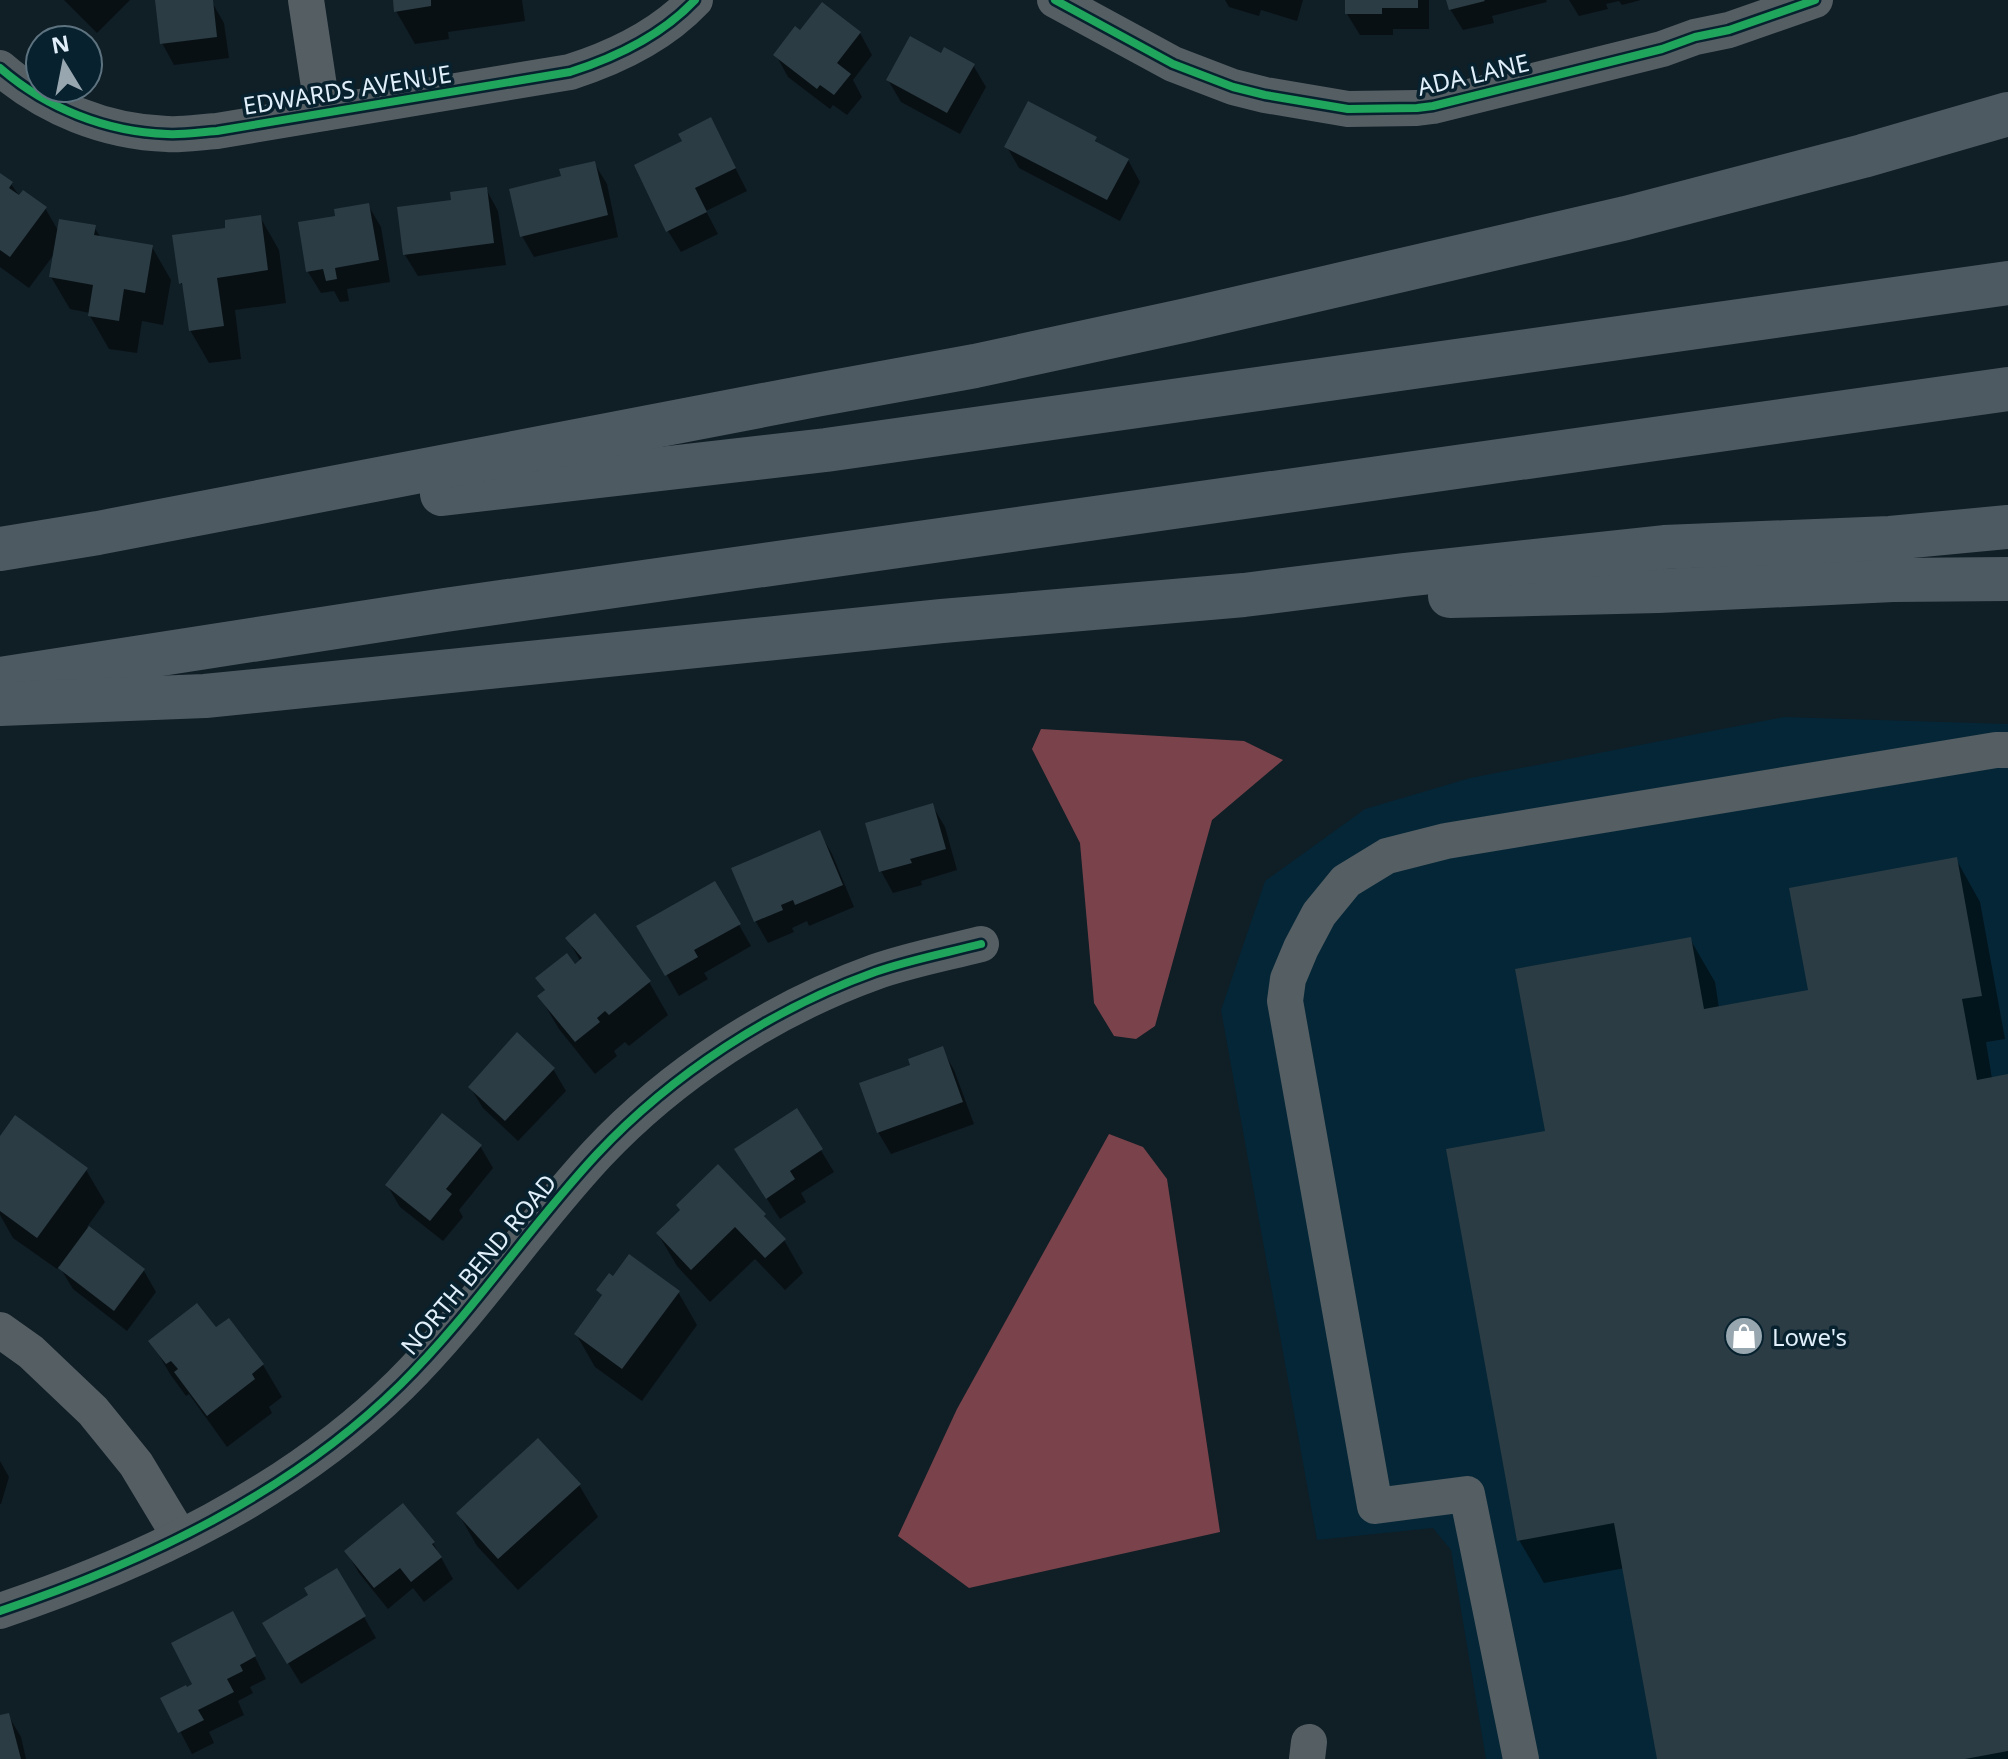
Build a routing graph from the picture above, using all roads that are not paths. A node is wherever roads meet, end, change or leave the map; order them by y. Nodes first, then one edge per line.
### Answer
1 (306, 0) edge
2 (695, 0) edge
3 (1055, 0) edge
4 (1815, 0) edge
5 (0, 68) edge
6 (323, 113) junction
7 (2008, 114) edge
8 (2008, 283) edge
9 (2008, 389) edge
10 (2008, 527) edge
11 (98, 533) junction
12 (0, 549) edge
13 (2008, 579) edge
14 (1244, 595) junction
15 (0, 679) edge
16 (0, 704) edge
17 (2006, 760) edge
18 (981, 944) dead end
19 (0, 1330) edge
20 (180, 1537) junction
21 (0, 1611) edge
22 (1521, 1759) edge

1 - 6 street
2 - 6 street, EDWARDS AVENUE
3 - 4 street, ADA LANE
5 - 6 street, EDWARDS AVENUE
7 - 11 highway
8 - 11 highway
9 - 15 highway
10 - 14 highway
11 - 12 highway
13 - 14 highway
14 - 16 highway
17 - 22 street
18 - 20 street, NORTH BEND ROAD
19 - 20 street
20 - 21 street, NORTH BEND ROAD

